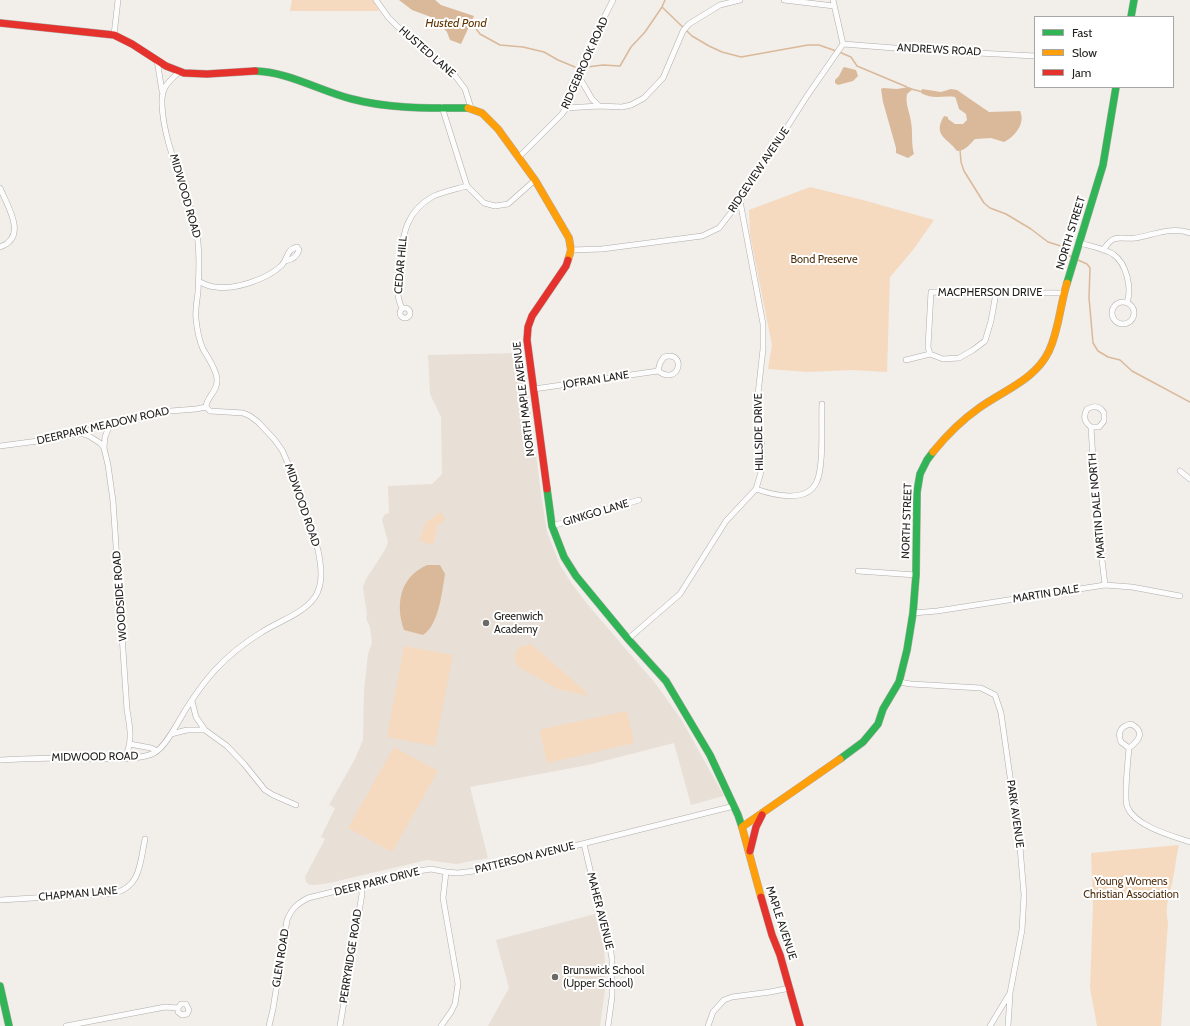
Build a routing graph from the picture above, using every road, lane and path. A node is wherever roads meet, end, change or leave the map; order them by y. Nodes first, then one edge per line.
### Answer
1 (118, 0) edge
2 (376, 0) edge
3 (613, 0) edge
4 (740, 0) edge
5 (784, 0) edge
6 (1134, 0) edge
7 (833, 3) edge
8 (1131, 16) edge
9 (0, 23) edge
10 (114, 35) junction
11 (841, 46) junction
12 (1034, 56) edge
13 (156, 60) junction
14 (178, 72) junction
15 (578, 75) junction
16 (1116, 88) edge
17 (162, 91) junction
18 (599, 106) junction
19 (442, 107) junction
20 (471, 108) junction
21 (566, 108) junction
22 (519, 157) junction
23 (535, 180) junction
24 (467, 186) junction
25 (0, 188) edge
26 (740, 201) junction
27 (1190, 233) edge
28 (1080, 243) junction
29 (0, 247) edge
30 (572, 250) junction
31 (1103, 250) junction
32 (285, 261) dead end
33 (198, 281) junction
34 (996, 293) junction
35 (1064, 293) junction
36 (1127, 303) junction
37 (402, 308) dead end
38 (930, 354) junction
39 (906, 360) dead end
40 (658, 371) dead end
41 (534, 389) junction
42 (822, 404) dead end
43 (206, 407) junction
44 (110, 424) junction
45 (1091, 427) junction
46 (80, 433) junction
47 (0, 446) edge
48 (104, 448) junction
49 (1180, 471) dead end
50 (1190, 480) edge
51 (756, 489) junction
52 (640, 500) dead end
53 (552, 526) junction
54 (858, 572) dead end
55 (916, 575) junction
56 (1105, 585) junction
57 (1180, 596) dead end
58 (913, 613) junction
59 (628, 639) junction
60 (898, 682) junction
61 (192, 701) junction
62 (205, 730) junction
63 (171, 734) junction
64 (130, 744) junction
65 (1129, 748) junction
66 (157, 751) junction
67 (125, 758) junction
68 (0, 760) edge
69 (296, 805) dead end
70 (734, 806) junction
71 (763, 813) junction
72 (742, 827) junction
73 (145, 840) dead end
74 (1190, 842) edge
75 (584, 844) junction
76 (749, 854) junction
77 (446, 872) junction
78 (361, 886) junction
79 (308, 898) joint
80 (0, 900) edge
81 (0, 986) edge
82 (790, 988) junction
83 (1010, 993) junction
84 (178, 1008) dead end
85 (9, 1026) edge
86 (66, 1026) edge
87 (269, 1026) edge
88 (340, 1026) edge
89 (441, 1026) edge
90 (608, 1026) edge
91 (708, 1026) edge
92 (800, 1026) edge
93 (990, 1026) edge
94 (1008, 1026) edge

1 - 10 street
2 - 20 street, HUSTED LANE
3 - 15 street, RIDGEBROOK ROAD
4 - 18 street
5 - 7 street
6 - 8 street
7 - 11 street
9 - 10 street
10 - 13 street
11 - 12 street, ANDREWS ROAD
11 - 26 street, RIDGEVIEW AVENUE
13 - 14 street
13 - 17 street, MIDWOOD ROAD
14 - 17 street
14 - 19 street
15 - 18 street
15 - 21 street, RIDGEBROOK ROAD
16 - 28 street, NORTH STREET
17 - 33 street, MIDWOOD ROAD
18 - 21 street
19 - 20 street
19 - 24 street
20 - 22 street
21 - 22 street, RIDGEBROOK ROAD
22 - 23 street
23 - 24 street
23 - 30 street
24 - 37 street, CEDAR HILL
25 - 29 street
26 - 30 street, RIDGEVIEW AVENUE
26 - 51 street, HILLSIDE DRIVE
27 - 31 street
28 - 31 street
28 - 35 street, NORTH STREET
30 - 41 street, NORTH MAPLE AVENUE
31 - 36 street
32 - 33 street
33 - 43 street, MIDWOOD ROAD
34 - 35 street, MACPHERSON DRIVE
34 - 38 street
34 - 38 street, MACPHERSON DRIVE
35 - 55 street, NORTH STREET
36 - 36 street
38 - 39 street
40 - 41 street, JOFRAN LANE
41 - 53 street, NORTH MAPLE AVENUE
42 - 51 street
43 - 44 street, DEERPARK MEADOW ROAD
43 - 61 street, MIDWOOD ROAD
44 - 46 street, DEERPARK MEADOW ROAD
44 - 48 street, WOODSIDE ROAD
45 - 45 street, MARTIN DALE NORTH
45 - 56 street, MARTIN DALE NORTH
46 - 47 street, DEERPARK MEADOW ROAD
46 - 48 street
48 - 64 street, WOODSIDE ROAD
49 - 50 street
51 - 59 street, HILLSIDE DRIVE
52 - 53 street, GINKGO LANE
53 - 59 street, NORTH MAPLE AVENUE
54 - 55 street
55 - 58 street, NORTH STREET
56 - 57 street, MARTIN DALE
56 - 58 street, MARTIN DALE
58 - 60 street, NORTH STREET
59 - 70 street, NORTH MAPLE AVENUE
60 - 71 street, NORTH STREET
60 - 83 street, PARK AVENUE
61 - 62 street
61 - 63 street, MIDWOOD ROAD
62 - 63 street
62 - 69 street
63 - 66 street, MIDWOOD ROAD
64 - 66 street
64 - 67 street, WOODSIDE ROAD
65 - 65 street
65 - 74 street
66 - 67 street, MIDWOOD ROAD
67 - 68 street, MIDWOOD ROAD
70 - 72 street, NORTH MAPLE AVENUE
70 - 75 street, PATTERSON AVENUE
71 - 72 street, NORTH STREET
71 - 76 street
72 - 76 street, MAPLE AVENUE
73 - 80 street, CHAPMAN LANE
75 - 77 street, PATTERSON AVENUE
75 - 90 street, MAHER AVENUE
76 - 82 street, MAPLE AVENUE
77 - 78 street, DEER PARK DRIVE
77 - 89 street
78 - 79 street, DEER PARK DRIVE
78 - 88 street, PERRYRIDGE ROAD
79 - 87 street, GLEN ROAD
81 - 85 street
82 - 91 street
82 - 92 street, MAPLE AVENUE
83 - 93 street, PARK AVENUE
83 - 94 street
84 - 86 street

